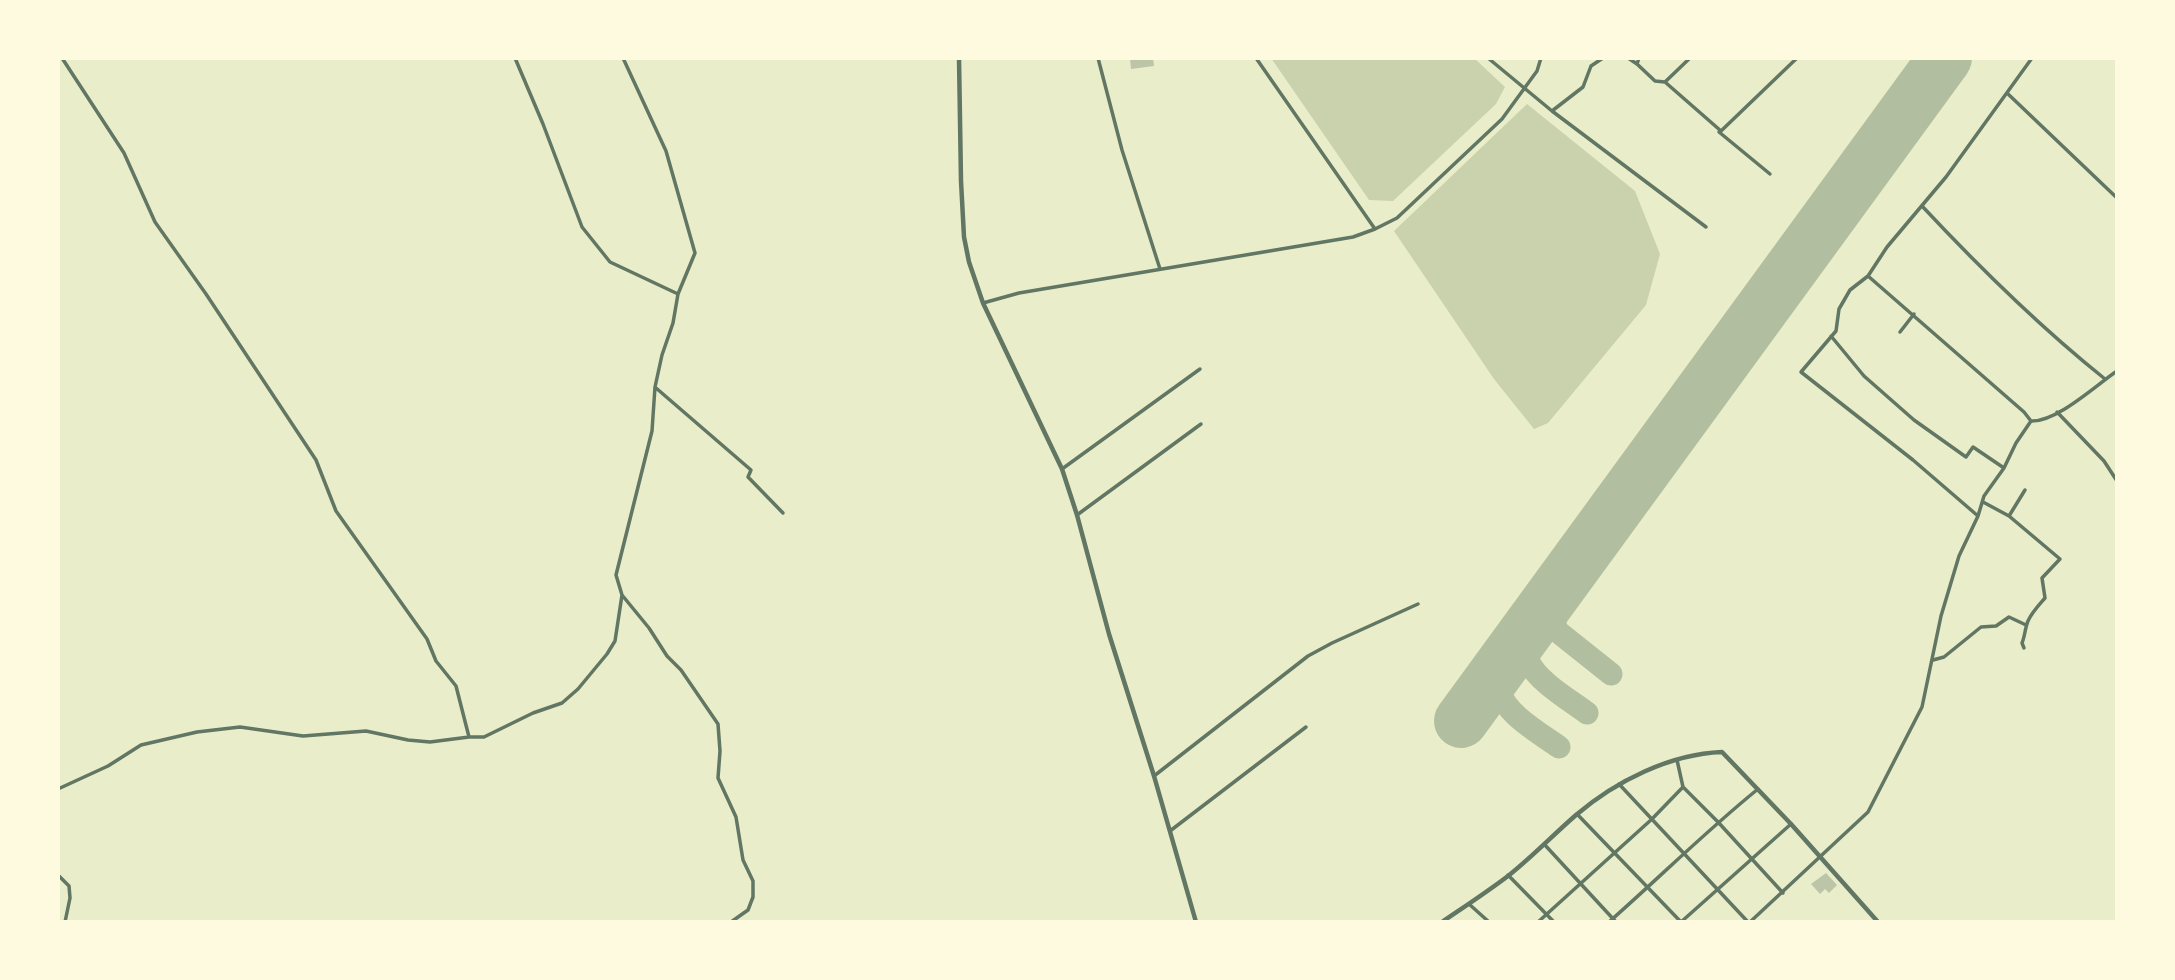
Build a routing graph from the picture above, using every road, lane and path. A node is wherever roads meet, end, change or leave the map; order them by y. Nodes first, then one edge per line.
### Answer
1 (62, 58) edge
2 (515, 58) edge
3 (623, 58) edge
4 (959, 58) edge
5 (1098, 58) edge
6 (1256, 58) edge
7 (1488, 58) edge
8 (1541, 58) edge
9 (1602, 58) edge
10 (1628, 58) edge
11 (1639, 58) edge
12 (1690, 58) edge
13 (1797, 58) edge
14 (2032, 58) edge
15 (1637, 64) junction
16 (1665, 82) junction
17 (1524, 88) junction
18 (2007, 93) junction
19 (1552, 111) junction
20 (1719, 132) junction
21 (1770, 174) dead end
22 (2117, 198) edge
23 (1922, 206) junction
24 (1706, 227) dead end
25 (1375, 229) junction
26 (1160, 269) junction
27 (1868, 276) junction
28 (678, 293) junction
29 (983, 303) junction
30 (1914, 314) junction
31 (1900, 332) dead end
32 (1831, 337) junction
33 (1200, 369) dead end
34 (2117, 371) edge
35 (2105, 379) junction
36 (656, 387) junction
37 (2057, 412) junction
38 (2031, 421) junction
39 (1201, 424) dead end
40 (2004, 468) junction
41 (1062, 469) junction
42 (2117, 481) edge
43 (2025, 490) dead end
44 (1983, 502) junction
45 (783, 513) dead end
46 (1077, 515) junction
47 (1978, 516) junction
48 (2009, 516) junction
49 (622, 595) junction
50 (1418, 604) dead end
51 (2026, 625) junction
52 (2024, 648) dead end
53 (1933, 660) junction
54 (1306, 727) dead end
55 (470, 737) junction
56 (1677, 760) junction
57 (1154, 776) junction
58 (1619, 784) junction
59 (1683, 787) junction
60 (58, 789) edge
61 (1758, 789) junction
62 (1577, 814) junction
63 (1652, 819) junction
64 (1718, 822) junction
65 (1791, 824) junction
66 (1170, 831) junction
67 (1544, 844) junction
68 (1613, 853) junction
69 (1683, 854) junction
70 (1820, 856) junction
71 (1751, 859) junction
72 (58, 875) edge
73 (1508, 875) junction
74 (1580, 883) junction
75 (1648, 889) junction
76 (1716, 889) junction
77 (1783, 893) junction
78 (1469, 904) junction
79 (1547, 914) junction
80 (1613, 921) edge
81 (65, 922) edge
82 (731, 922) edge
83 (1196, 922) edge
84 (1442, 922) edge
85 (1489, 922) edge
86 (1538, 922) edge
87 (1554, 922) edge
88 (1681, 922) edge
89 (1749, 922) edge
90 (1878, 922) edge

1 - 55 street
2 - 28 street
3 - 28 street
4 - 29 street
5 - 26 street
6 - 25 street
7 - 17 street
8 - 17 street
9 - 19 street
10 - 15 street
11 - 15 street
12 - 16 street
13 - 20 street
14 - 18 street
15 - 16 street
16 - 20 street
17 - 19 street
17 - 25 street
18 - 22 street
18 - 23 street
19 - 24 street
20 - 21 street
23 - 27 street
23 - 35 street
25 - 26 street
26 - 29 street
27 - 30 street
27 - 32 street
28 - 36 street
29 - 41 street
30 - 31 street
30 - 38 street
32 - 40 street
32 - 47 street
33 - 41 street
34 - 35 street
35 - 37 street
36 - 45 street
36 - 49 street
37 - 38 street
37 - 42 street
38 - 40 street
39 - 46 street
40 - 44 street
41 - 46 street
43 - 48 street
44 - 47 street
44 - 48 street
46 - 57 street
47 - 53 street
48 - 51 street
49 - 55 street
49 - 82 street
50 - 57 street
51 - 52 street
51 - 53 street
53 - 70 street
54 - 66 street
55 - 60 street
56 - 58 street
56 - 59 street
56 - 61 street
57 - 66 street
58 - 62 street
58 - 63 street
59 - 63 street
59 - 64 street
61 - 64 street
61 - 65 street
62 - 67 street
62 - 68 street
63 - 68 street
63 - 69 street
64 - 69 street
64 - 71 street
65 - 70 street
65 - 71 street
66 - 83 street
67 - 73 street
67 - 74 street
68 - 74 street
68 - 75 street
69 - 75 street
69 - 76 street
70 - 77 street
70 - 90 street
71 - 76 street
71 - 77 street
72 - 81 street
73 - 78 street
73 - 79 street
74 - 79 street
74 - 80 street
75 - 80 street
75 - 88 street
76 - 88 street
76 - 89 street
77 - 89 street
78 - 84 street
78 - 85 street
79 - 86 street
79 - 87 street

